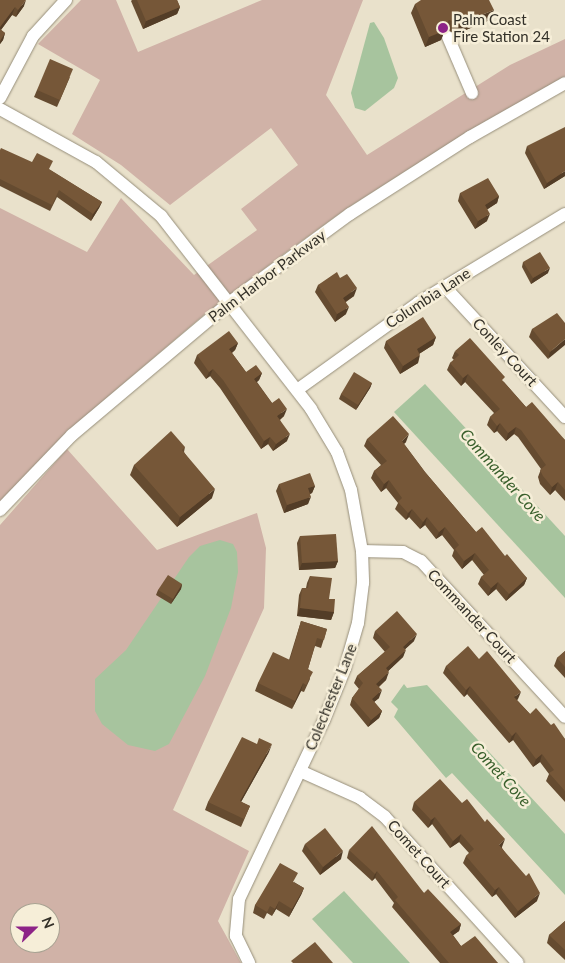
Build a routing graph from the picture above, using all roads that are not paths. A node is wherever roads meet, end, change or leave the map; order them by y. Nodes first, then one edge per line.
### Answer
1 (66, 0) edge
2 (448, 37) edge
3 (565, 83) edge
4 (472, 93) dead end
5 (0, 98) edge
6 (0, 109) edge
7 (565, 214) edge
8 (445, 287) junction
9 (230, 302) junction
10 (297, 390) junction
11 (565, 418) edge
12 (0, 510) edge
13 (362, 551) junction
14 (565, 717) edge
15 (300, 771) junction
16 (248, 963) edge
17 (518, 963) edge

1 - 5 street
2 - 4 street
3 - 9 street, Palm Harbor Parkway
6 - 9 street, Colechester Lane
7 - 8 street, Columbia Lane
8 - 10 street, Columbia Lane
8 - 11 street, Conley Court
9 - 10 street, Colechester Lane
9 - 12 street, Palm Harbor Parkway
10 - 13 street, Colechester Lane
13 - 14 street, Commander Court
13 - 15 street, Colechester Lane
15 - 16 street, Colechester Lane
15 - 17 street, Comet Court

